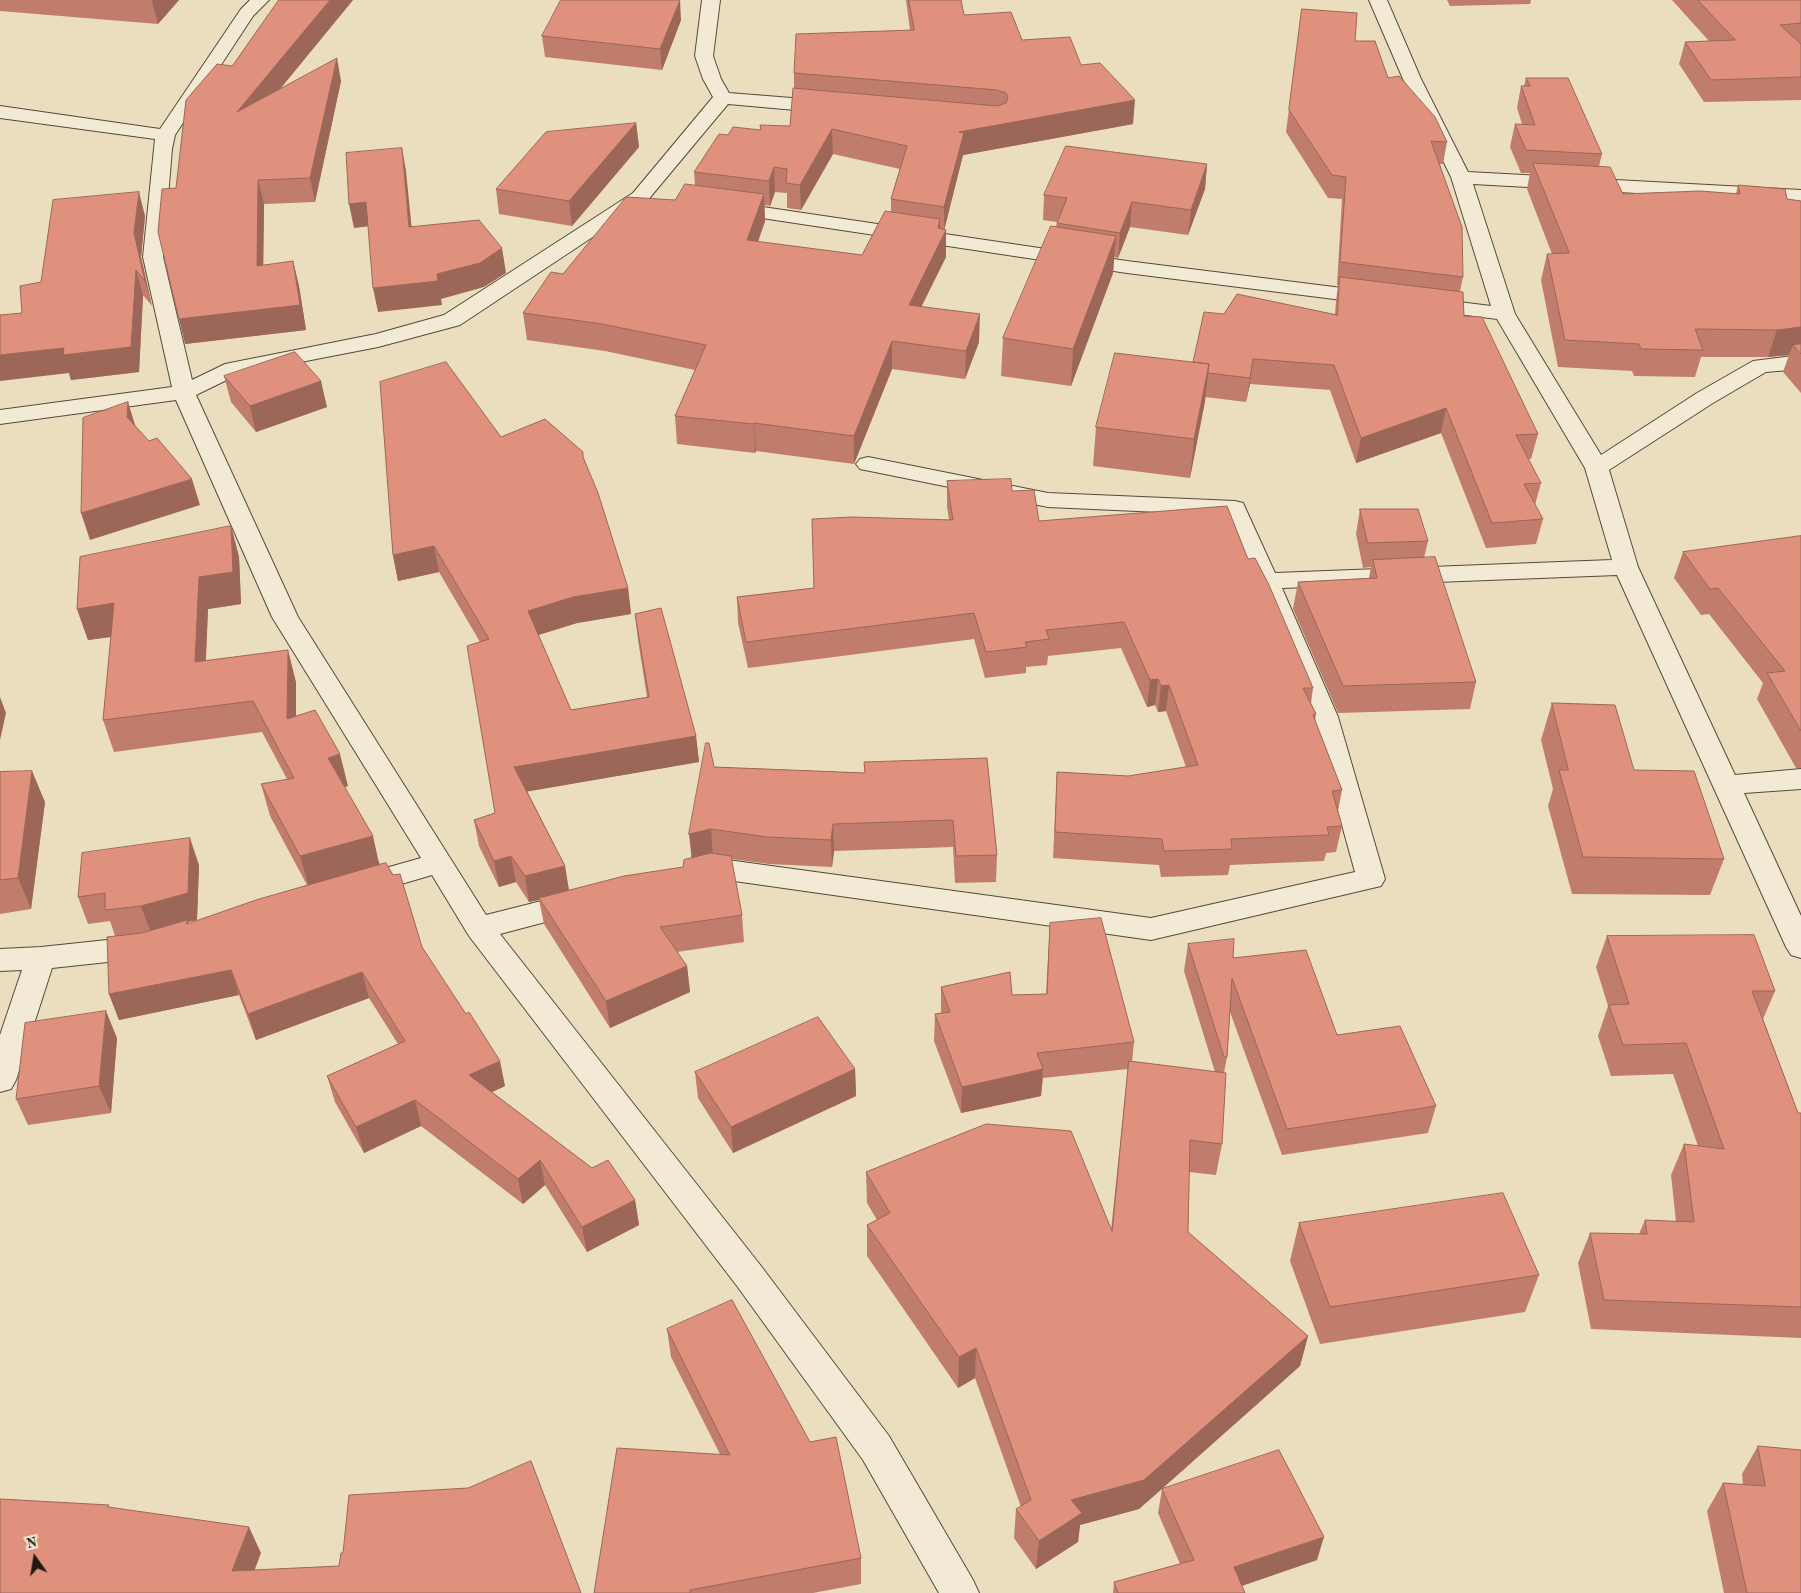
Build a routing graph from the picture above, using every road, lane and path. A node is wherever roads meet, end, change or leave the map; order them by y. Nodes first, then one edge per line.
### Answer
1 (260, 0) edge
2 (711, 0) edge
3 (1378, 0) edge
4 (723, 98) junction
5 (843, 108) edge
6 (0, 112) edge
7 (165, 135) junction
8 (1461, 176) junction
9 (1801, 196) edge
10 (709, 206) edge
11 (1504, 314) junction
12 (1801, 362) edge
13 (184, 392) junction
14 (0, 417) edge
15 (868, 464) dead end
16 (1597, 468) junction
17 (1626, 568) junction
18 (1268, 581) junction
19 (1801, 779) edge
20 (1725, 785) junction
21 (439, 863) junction
22 (676, 877) edge
23 (343, 891) edge
24 (601, 896) edge
25 (479, 928) junction
26 (170, 941) edge
27 (1801, 947) edge
28 (41, 958) junction
29 (0, 960) edge
30 (0, 1080) edge
31 (960, 1593) edge

1 - 7 street
2 - 4 street
3 - 8 street
4 - 5 street
4 - 13 street
6 - 7 street
7 - 13 street
8 - 9 street
8 - 11 street
10 - 11 street
11 - 16 street
12 - 16 street
13 - 14 street
13 - 21 street
15 - 18 street
16 - 17 street
17 - 18 street
17 - 20 street
18 - 22 street
19 - 20 street
20 - 27 street
21 - 23 street
21 - 25 street
24 - 25 street
25 - 31 street
26 - 28 street
28 - 29 street
28 - 30 street

